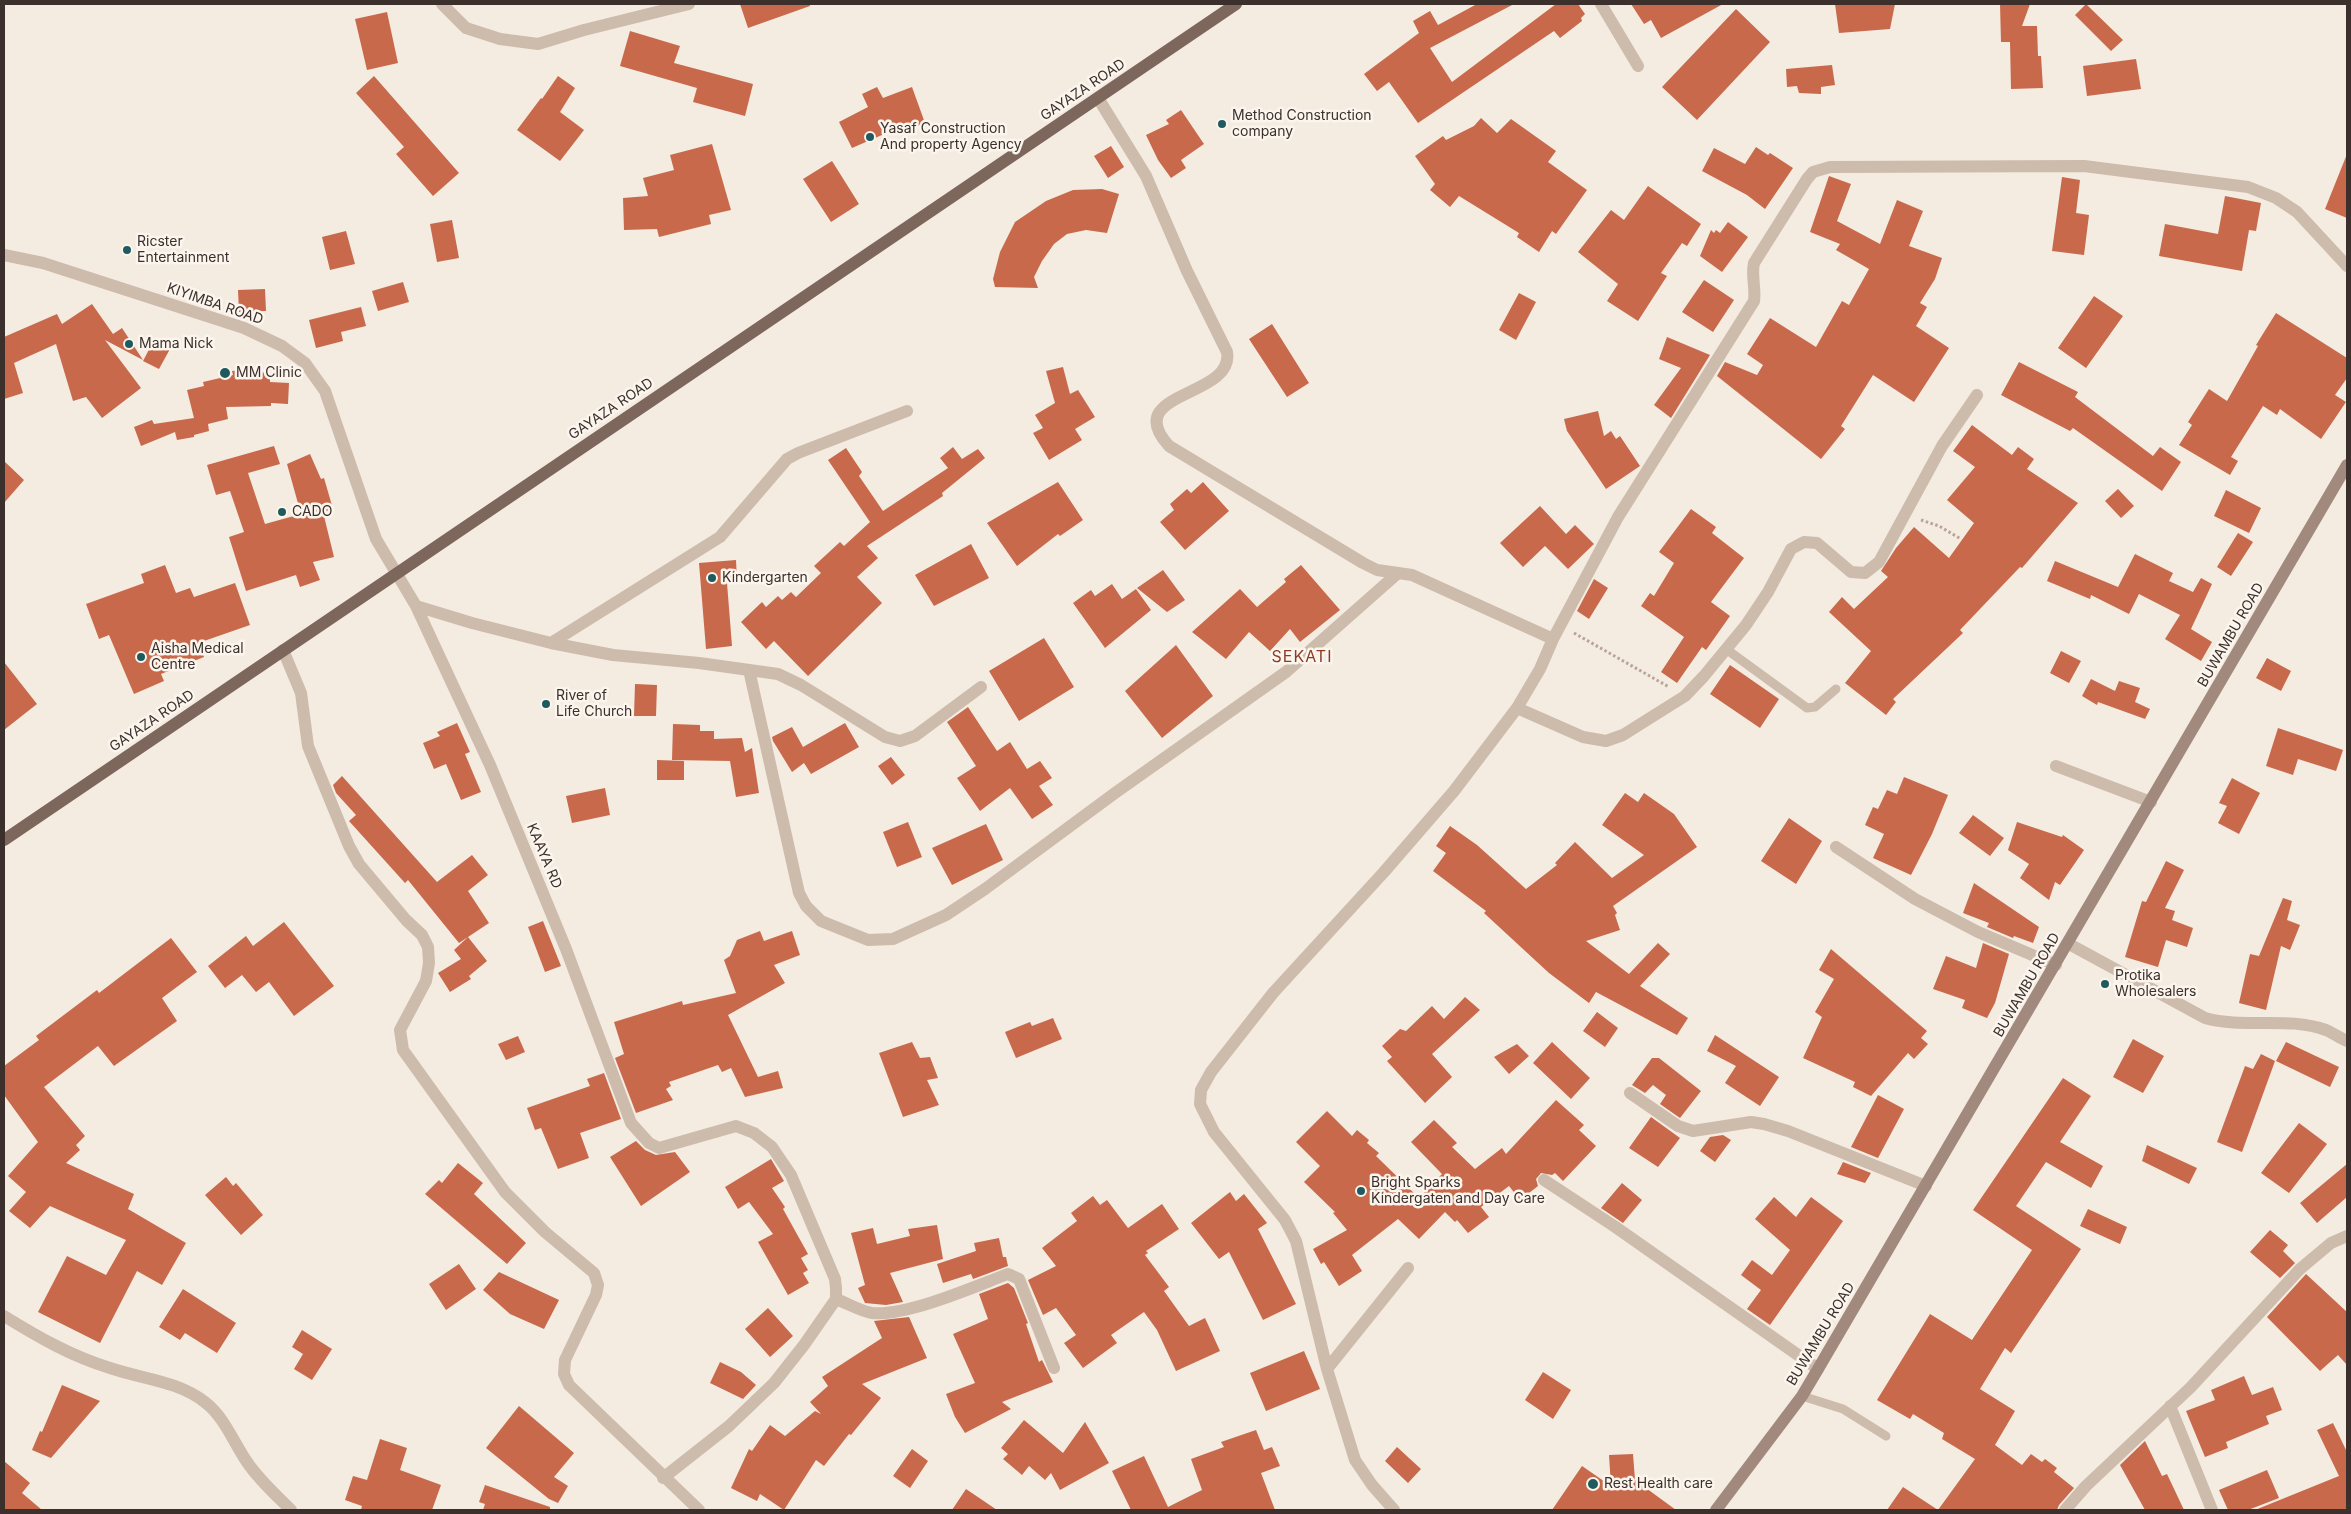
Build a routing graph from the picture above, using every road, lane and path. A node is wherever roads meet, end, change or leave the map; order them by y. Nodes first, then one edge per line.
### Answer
1 (442, 4) edge
2 (690, 4) edge
3 (1236, 4) edge
4 (1601, 4) edge
5 (1638, 66) dead end
6 (1098, 98) junction
7 (4, 255) edge
8 (2347, 266) edge
9 (1977, 395) dead end
10 (907, 411) dead end
11 (2347, 465) edge
12 (1906, 516) junction
13 (1961, 539) dead end
14 (396, 572) junction
15 (1398, 573) junction
16 (416, 606) junction
17 (1561, 626) junction
18 (1553, 639) junction
19 (551, 643) junction
20 (283, 650) junction
21 (1726, 650) junction
22 (749, 670) junction
23 (981, 687) dead end
24 (1836, 689) dead end
25 (1685, 696) junction
26 (1517, 708) junction
27 (2056, 766) dead end
28 (2151, 802) junction
29 (4, 840) edge
30 (1836, 847) dead end
31 (2069, 944) junction
32 (2056, 965) junction
33 (2347, 1041) edge
34 (1630, 1093) dead end
35 (1544, 1180) dead end
36 (1926, 1186) junction
37 (2347, 1236) edge
38 (1408, 1268) dead end
39 (836, 1299) junction
40 (4, 1316) edge
41 (1054, 1368) dead end
42 (1327, 1369) junction
43 (1818, 1369) junction
44 (1802, 1396) junction
45 (2170, 1406) junction
46 (1886, 1436) dead end
47 (663, 1478) junction
48 (291, 1510) edge
49 (699, 1510) edge
50 (1394, 1510) edge
51 (1716, 1510) edge
52 (2065, 1510) edge
53 (2212, 1510) edge

1 - 2 street
3 - 6 main road, GAYAZA ROAD
4 - 5 street
6 - 14 main road, GAYAZA ROAD
6 - 15 street
7 - 14 street, KIYIMBA ROAD
8 - 17 street
9 - 12 street
10 - 19 street
11 - 28 street, BUWAMBU ROAD
12 - 13 path
12 - 21 street
14 - 16 street, KAAYA RD
14 - 20 main road, GAYAZA ROAD
15 - 18 street
15 - 22 street
16 - 19 street
16 - 39 street, KAAYA RD
17 - 18 street
17 - 25 path
18 - 26 street
19 - 22 street
20 - 29 main road, GAYAZA ROAD
20 - 47 street
21 - 24 lane
21 - 25 street
22 - 23 street
25 - 26 street
26 - 42 street
27 - 28 street
28 - 31 street, BUWAMBU ROAD
30 - 32 street
31 - 32 street, BUWAMBU ROAD
31 - 33 street
32 - 36 street, BUWAMBU ROAD
34 - 36 street
35 - 43 street
36 - 43 street, BUWAMBU ROAD
37 - 45 street
38 - 42 street
39 - 41 street
39 - 47 street
40 - 48 street
42 - 50 street
43 - 44 street, BUWAMBU ROAD
44 - 46 lane
44 - 51 street, BUWAMBU ROAD
45 - 52 street
45 - 53 street
47 - 49 street

